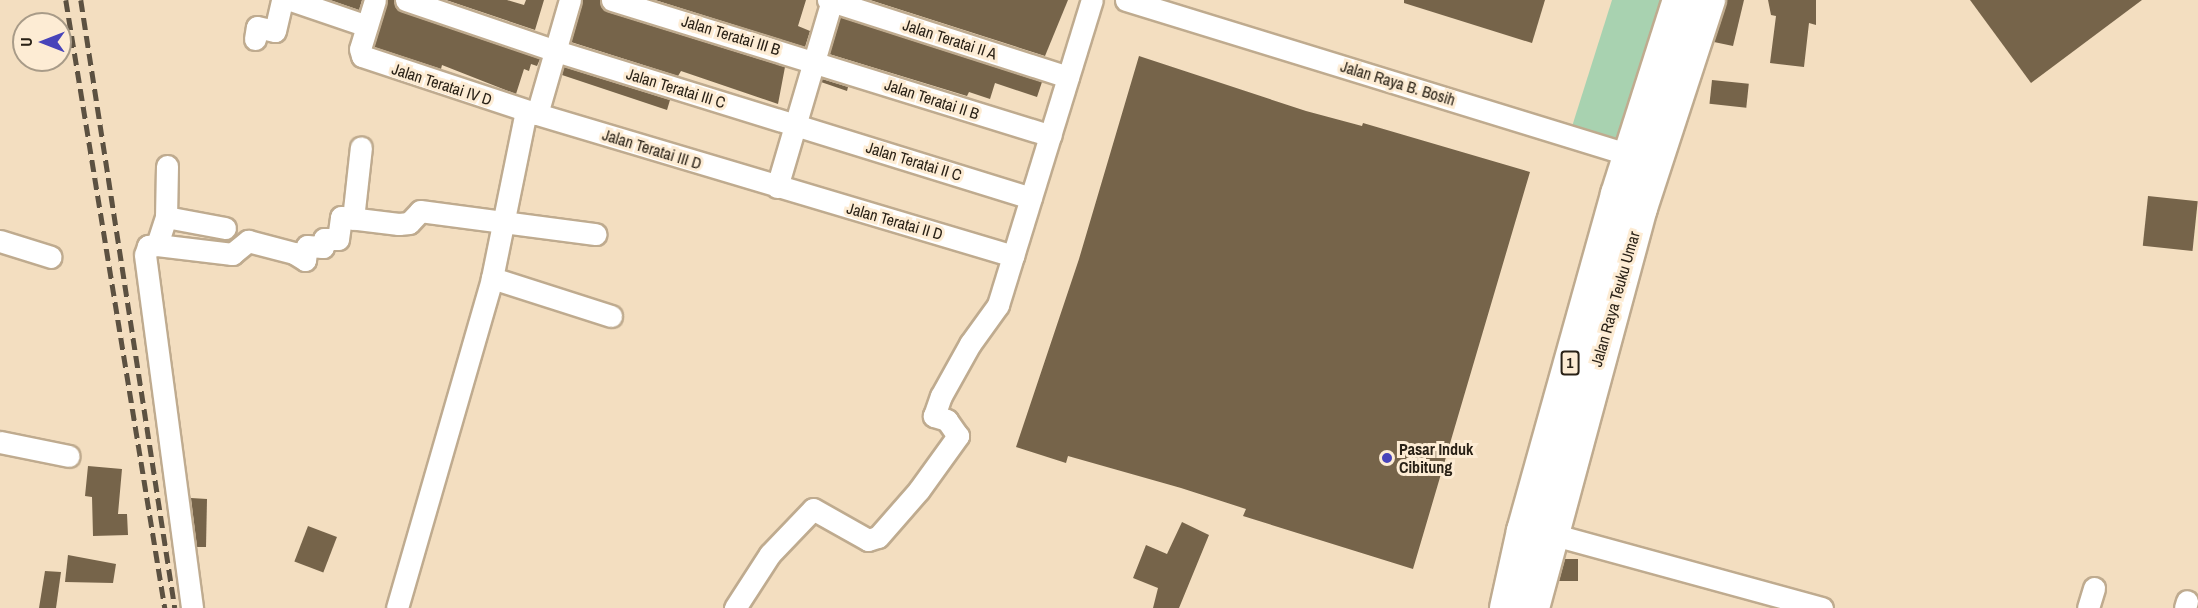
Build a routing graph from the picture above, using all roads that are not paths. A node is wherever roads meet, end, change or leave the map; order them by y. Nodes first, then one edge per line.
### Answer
1 (375, 0) edge
2 (406, 0) edge
3 (570, 0) edge
4 (612, 0) edge
5 (830, 0) edge
6 (1092, 0) edge
7 (1126, 0) edge
8 (1679, 0) edge
9 (1709, 0) edge
10 (293, 1) edge
11 (367, 26) junction
12 (255, 39) dead end
13 (556, 51) junction
14 (814, 61) junction
15 (1068, 77) junction
16 (532, 112) junction
17 (796, 125) junction
18 (1050, 136) junction
19 (361, 147) dead end
20 (1630, 154) junction
21 (167, 166) dead end
22 (777, 187) junction
23 (1648, 189) junction
24 (1031, 198) junction
25 (166, 217) junction
26 (353, 219) junction
27 (506, 221) junction
28 (225, 228) dead end
29 (595, 234) dead end
30 (0, 241) edge
31 (157, 245) junction
32 (1013, 256) junction
33 (51, 257) dead end
34 (492, 278) junction
35 (611, 316) dead end
36 (0, 442) edge
37 (69, 456) dead end
38 (1551, 534) junction
39 (1520, 604) edge
40 (192, 608) edge
41 (397, 608) edge
42 (735, 608) edge
43 (1822, 608) edge

1 - 11 street
2 - 13 street, Jalan Teratai III C
3 - 13 street
4 - 14 street, Jalan Teratai III B
5 - 14 street
5 - 15 street, Jalan Teratai II A
6 - 15 street
7 - 20 street, Jalan Raya B. Bosih
8 - 20 highway, Jalan Raya Teuku Umar / 1
9 - 23 highway, Jalan Raya Teuku Umar / 1
10 - 11 street
10 - 12 street
11 - 16 street, Jalan Teratai IV D
13 - 16 street
13 - 17 street, Jalan Teratai III C
14 - 17 street
14 - 18 street, Jalan Teratai II B
15 - 18 street
16 - 22 street, Jalan Teratai III D
16 - 27 street
17 - 22 street
17 - 24 street, Jalan Teratai II C
18 - 24 street
19 - 26 street
20 - 23 street
20 - 39 highway, Jalan Raya Teuku Umar / 1
21 - 25 street
22 - 32 street, Jalan Teratai II D
23 - 38 highway, Jalan Raya Teuku Umar / 1
24 - 32 street
25 - 28 street
25 - 31 street
26 - 27 street
26 - 31 street
27 - 29 street
27 - 34 street
30 - 33 street
31 - 40 street
32 - 42 street
34 - 35 street
34 - 41 street
36 - 37 street
38 - 39 highway, Jalan Raya Teuku Umar / 1
38 - 43 street

